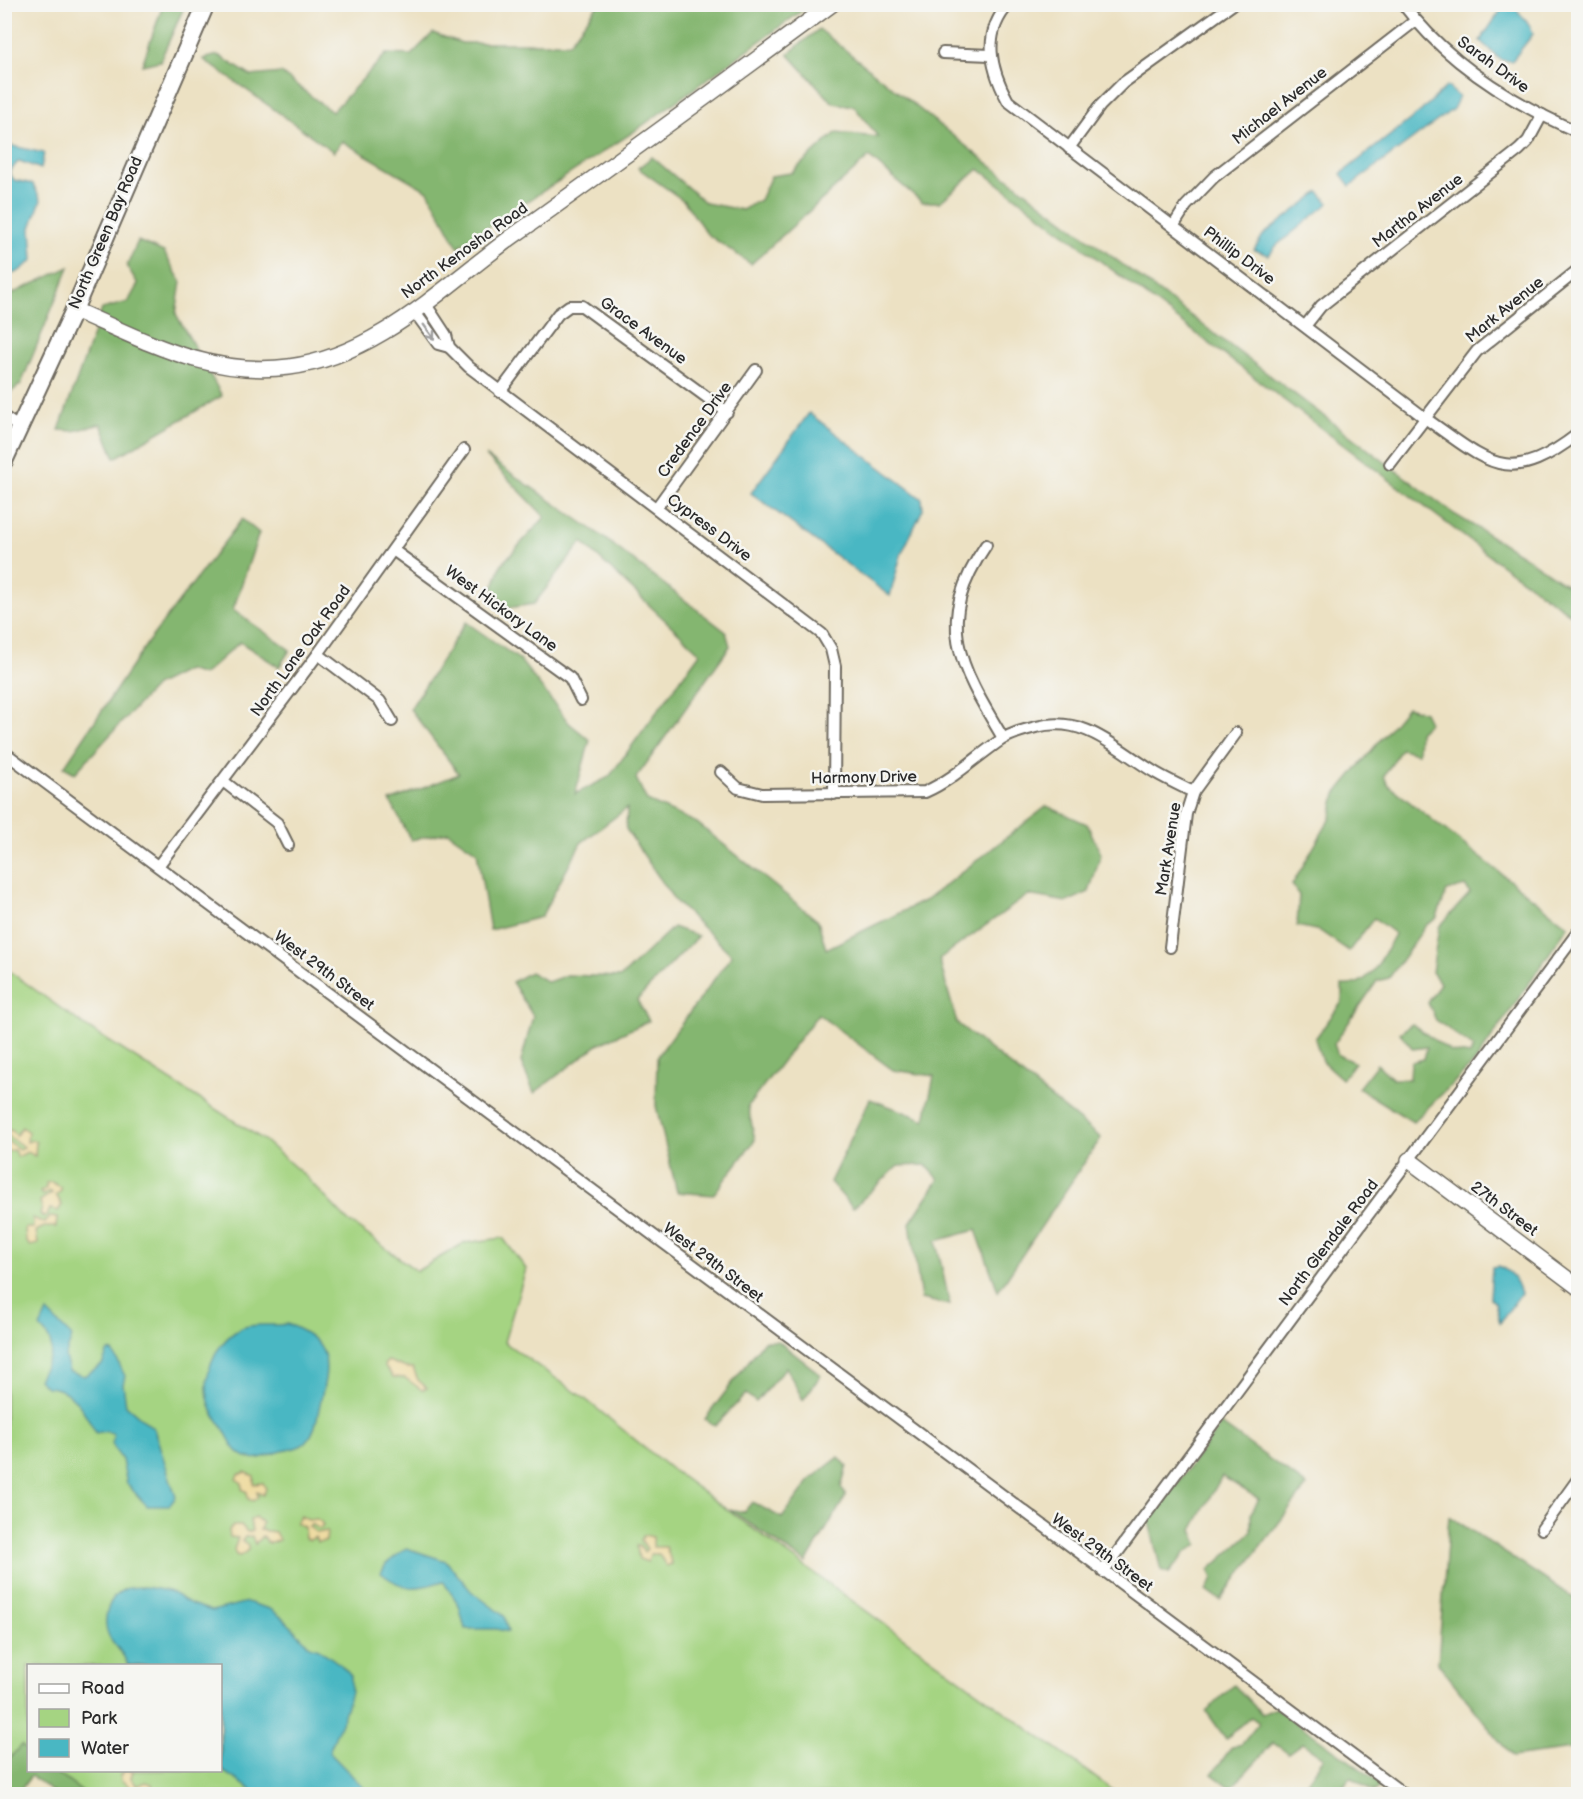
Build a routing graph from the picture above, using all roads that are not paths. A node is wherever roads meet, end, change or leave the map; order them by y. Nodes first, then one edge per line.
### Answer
1 (206, 4) edge
2 (832, 4) edge
3 (1009, 4) edge
4 (1233, 4) edge
5 (1403, 4) edge
6 (1415, 21) junction
7 (943, 53) dead end
8 (990, 55) junction
9 (1542, 115) junction
10 (1578, 132) edge
11 (1069, 148) junction
12 (1174, 225) junction
13 (1578, 270) edge
14 (420, 307) junction
15 (74, 310) junction
16 (1306, 325) junction
17 (756, 370) dead end
18 (500, 392) junction
19 (727, 412) junction
20 (4, 417) edge
21 (1425, 418) junction
22 (20, 428) junction
23 (1578, 434) edge
24 (464, 450) dead end
25 (4, 461) edge
26 (1390, 464) dead end
27 (657, 507) junction
28 (986, 545) dead end
29 (393, 550) junction
30 (318, 654) junction
31 (581, 700) dead end
32 (392, 720) dead end
33 (1236, 733) dead end
34 (1003, 738) junction
35 (4, 752) edge
36 (721, 772) dead end
37 (223, 782) junction
38 (1193, 792) junction
39 (834, 794) junction
40 (288, 845) dead end
41 (158, 866) junction
42 (1578, 932) edge
43 (1170, 947) dead end
44 (1409, 1160) junction
45 (1578, 1287) edge
46 (1578, 1479) edge
47 (1542, 1529) dead end
48 (1103, 1572) junction
49 (1404, 1794) edge

1 - 15 main road, North Green Bay Road
2 - 14 street, North Kenosha Road
3 - 8 street, Phillip Drive
4 - 11 street
5 - 6 street, Sarah Drive
6 - 9 street, Sarah Drive
6 - 12 street, Michael Avenue
7 - 8 street
8 - 11 street, Phillip Drive
9 - 10 street, Sarah Drive
9 - 16 street, Martha Avenue
11 - 12 street, Phillip Drive
12 - 16 street, Phillip Drive
13 - 21 street, Mark Avenue
14 - 15 street, North Kenosha Road
14 - 18 street, Cypress Drive
15 - 22 main road, North Green Bay Road
16 - 21 street, Phillip Drive
17 - 19 street, Credence Drive
18 - 19 street, Grace Avenue
18 - 27 street, Cypress Drive
19 - 27 street, Credence Drive
20 - 22 street
21 - 23 street, Phillip Drive
21 - 26 street, Mark Avenue
22 - 25 main road, North Green Bay Road
24 - 29 street, North Lone Oak Road
27 - 39 street, Cypress Drive
28 - 34 street
29 - 30 street, North Lone Oak Road
29 - 31 street, West Hickory Lane
30 - 32 street
30 - 37 street, North Lone Oak Road
33 - 38 street, Mark Avenue
34 - 38 street, Harmony Drive
34 - 39 street, Harmony Drive
35 - 41 street, West 29th Street
36 - 39 street, Harmony Drive
37 - 40 street
37 - 41 street, North Lone Oak Road
38 - 43 street, Mark Avenue
41 - 48 street, West 29th Street
42 - 44 street, North Glendale Road
44 - 45 street, 27th Street
44 - 48 street, North Glendale Road
46 - 47 street
48 - 49 street, West 29th Street

